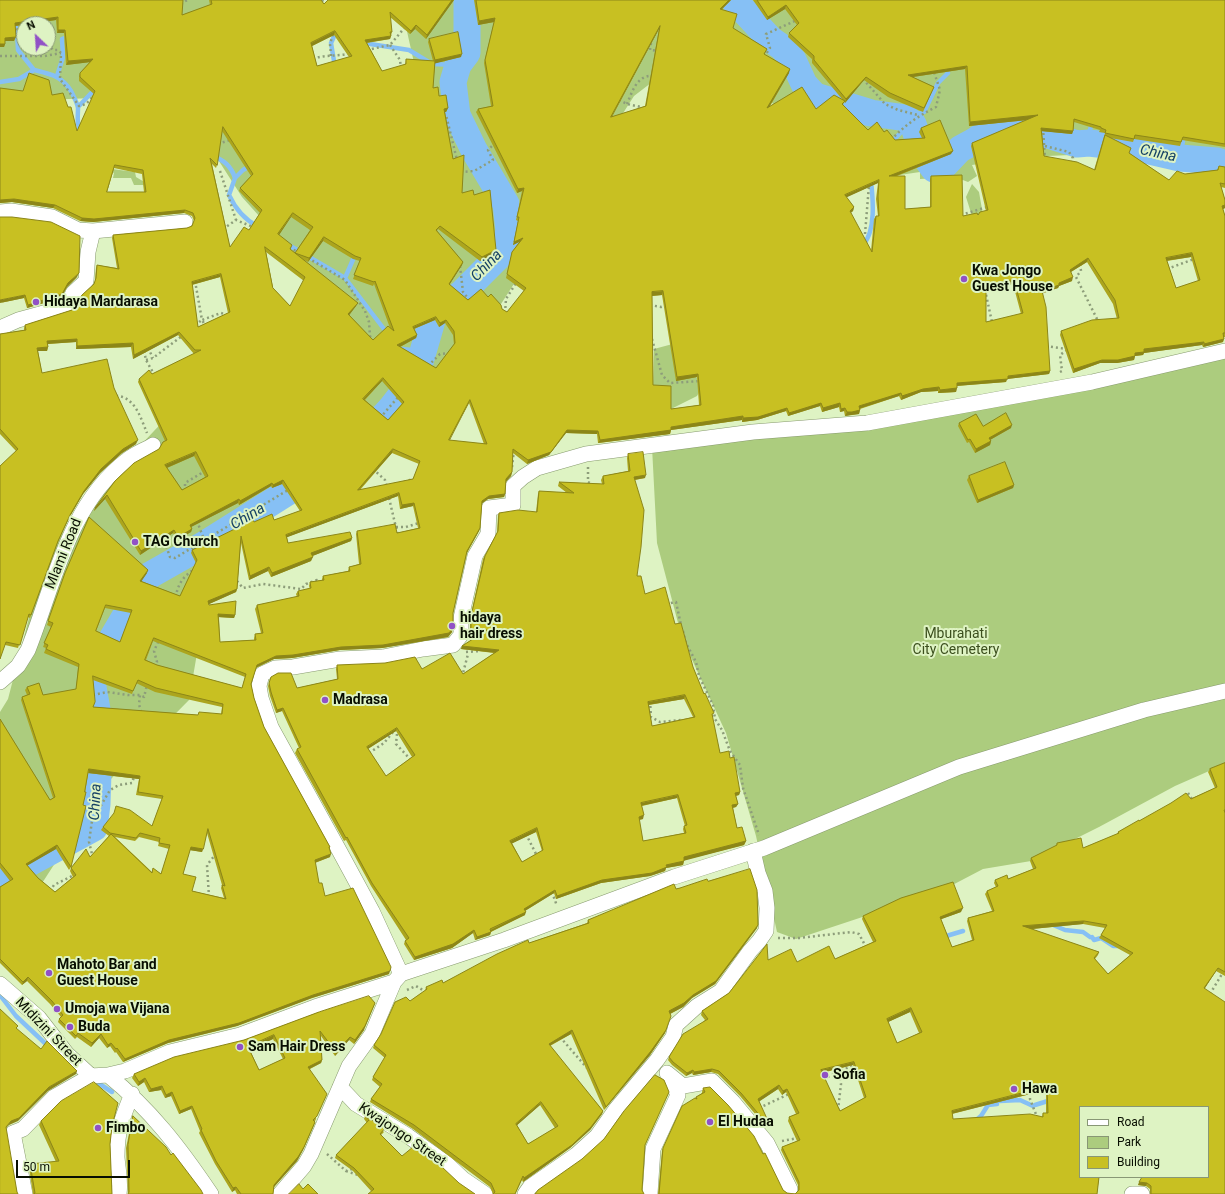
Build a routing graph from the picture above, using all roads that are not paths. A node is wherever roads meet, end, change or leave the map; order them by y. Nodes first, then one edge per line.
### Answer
1 (0, 212) edge
2 (185, 222) dead end
3 (93, 231) junction
4 (0, 328) edge
5 (1225, 351) edge
6 (154, 445) road end
7 (0, 682) edge
8 (1225, 691) edge
9 (759, 849) junction
10 (395, 982) junction
11 (0, 984) edge
12 (657, 1060) junction
13 (667, 1074) junction
14 (108, 1075) junction
15 (91, 1076) junction
16 (340, 1087) junction
17 (132, 1094) junction
18 (7, 1135) edge
19 (790, 1189) dead end
20 (25, 1194) edge
21 (119, 1194) edge
22 (211, 1194) edge
23 (280, 1194) edge
24 (485, 1194) edge
25 (525, 1194) edge
26 (650, 1194) edge
27 (1132, 1194) edge
28 (1142, 1194) edge

1 - 3 street
2 - 3 street
3 - 4 street
5 - 10 street
6 - 7 street, Mlami Road
8 - 9 street, Midizini Street
9 - 10 street, Midizini Street
9 - 12 street
10 - 14 street, Midizini Street
10 - 16 street
11 - 15 street, Midizini Street
12 - 13 street
12 - 25 street
13 - 19 street
13 - 26 street
14 - 15 street, Midizini Street
14 - 17 street
15 - 18 street
16 - 23 street
16 - 24 street, Kwajongo Street
17 - 21 street
17 - 22 street
18 - 20 street
27 - 28 street

